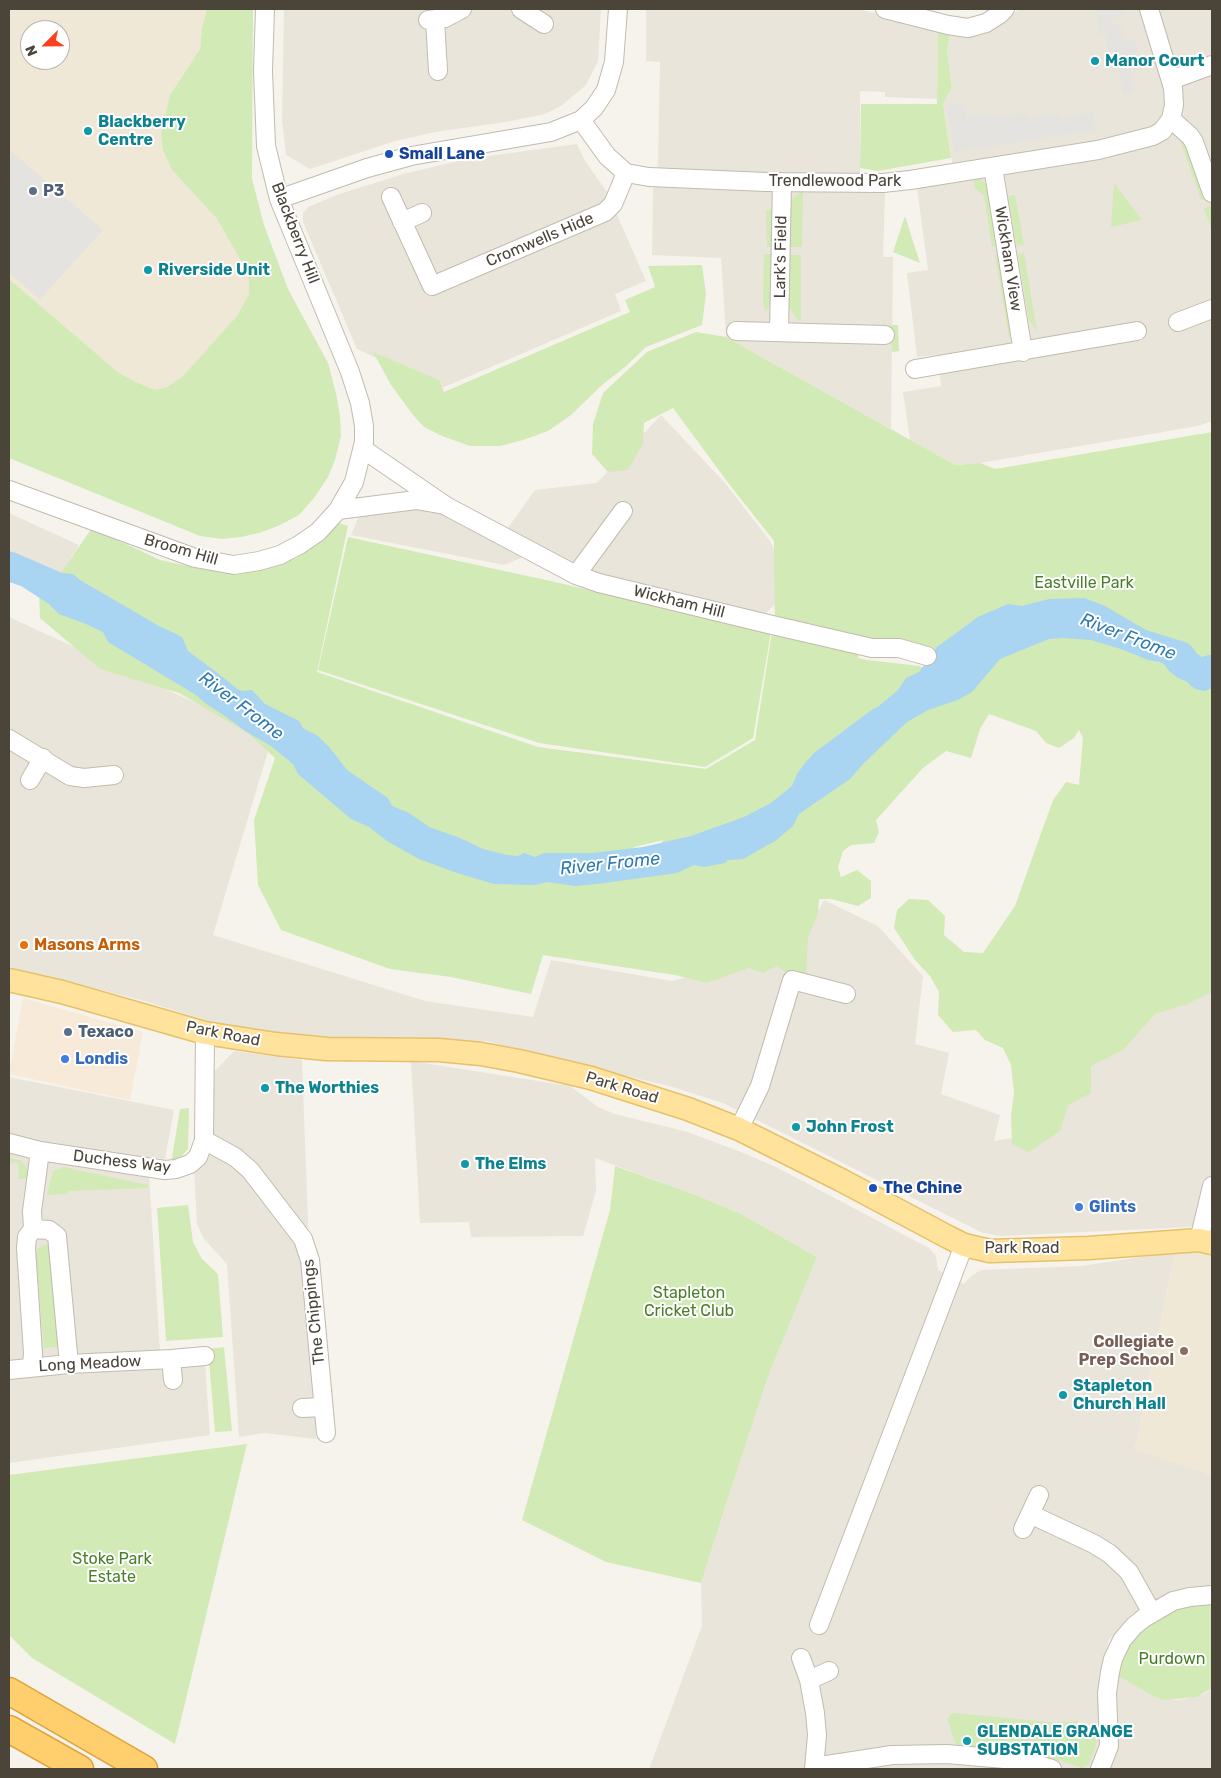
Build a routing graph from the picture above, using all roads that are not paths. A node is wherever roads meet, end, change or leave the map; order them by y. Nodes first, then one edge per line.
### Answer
1 (266, 9) edge
2 (462, 9) edge
3 (521, 9) edge
4 (618, 9) edge
5 (885, 9) edge
6 (1005, 9) edge
7 (1149, 9) edge
8 (544, 24) dead end
9 (1212, 65) edge
10 (438, 71) dead end
11 (1171, 80) junction
12 (1170, 119) junction
13 (581, 120) junction
14 (993, 167) junction
15 (626, 173) junction
16 (782, 182) junction
17 (1212, 193) edge
18 (391, 197) dead end
19 (279, 199) junction
20 (422, 213) dead end
21 (402, 222) junction
22 (1212, 309) edge
23 (1178, 322) dead end
24 (736, 331) dead end
25 (1137, 331) dead end
26 (779, 332) junction
27 (886, 335) dead end
28 (1023, 352) junction
29 (916, 369) dead end
30 (364, 449) junction
31 (9, 490) edge
32 (446, 506) junction
33 (338, 510) junction
34 (623, 512) dead end
35 (576, 575) junction
36 (927, 656) dead end
37 (9, 739) edge
38 (43, 758) junction
39 (114, 775) dead end
40 (30, 780) dead end
41 (9, 980) edge
42 (846, 994) dead end
43 (205, 1033) junction
44 (738, 1129) junction
45 (204, 1140) junction
46 (9, 1143) edge
47 (40, 1151) junction
48 (1212, 1186) edge
49 (33, 1229) junction
50 (1206, 1241) edge
51 (964, 1245) junction
52 (205, 1356) dead end
53 (171, 1360) junction
54 (69, 1364) junction
55 (32, 1366) junction
56 (9, 1370) edge
57 (173, 1380) dead end
58 (323, 1407) junction
59 (302, 1408) dead end
60 (326, 1433) dead end
61 (1039, 1495) dead end
62 (1212, 1595) edge
63 (1152, 1613) junction
64 (819, 1625) dead end
65 (801, 1658) dead end
66 (829, 1671) dead end
67 (809, 1680) junction
68 (9, 1691) edge
69 (9, 1729) edge
70 (814, 1768) edge
71 (1046, 1768) edge
72 (80, 1769) edge
73 (144, 1769) edge
74 (1100, 1769) edge

1 - 19 street, Blackberry Hill
2 - 10 street
3 - 8 street
4 - 13 street
5 - 6 street
7 - 11 street
9 - 11 street
11 - 12 street
12 - 14 street, Trendlewood Park
12 - 17 street
13 - 15 street
13 - 19 street
14 - 16 street, Trendlewood Park
14 - 28 street, Wickham View
15 - 16 street, Trendlewood Park
15 - 21 street, Cromwells Hide
16 - 26 street, Lark's Field
18 - 21 street, Cromwells Hide
19 - 30 street, Blackberry Hill
20 - 21 street
22 - 23 street
24 - 26 street
25 - 28 street
26 - 27 street
28 - 29 street
30 - 32 street, Wickham Hill
30 - 33 street, Broom Hill
31 - 33 street, Broom Hill
32 - 33 street, Wickham Hill
32 - 35 street, Wickham Hill
34 - 35 street
35 - 36 street, Wickham Hill
37 - 38 street
38 - 39 street
38 - 40 street
41 - 43 main road, Park Road
42 - 44 street
43 - 44 main road, Park Road
43 - 45 street, Duchess Way
44 - 51 main road, Park Road
45 - 47 street, Duchess Way
45 - 58 street, The Chippings
46 - 47 street, Duchess Way
47 - 49 street
48 - 50 street
49 - 54 street
49 - 55 street
50 - 51 main road, Park Road
51 - 64 street
52 - 53 street, Long Meadow
53 - 54 street, Long Meadow
53 - 57 street
54 - 55 street, Long Meadow
55 - 56 street, Long Meadow
58 - 59 street
58 - 60 street, The Chippings
61 - 63 street
62 - 63 street
63 - 74 street
65 - 67 street
66 - 67 street
67 - 70 street
68 - 73 highway
69 - 72 highway
70 - 71 street

